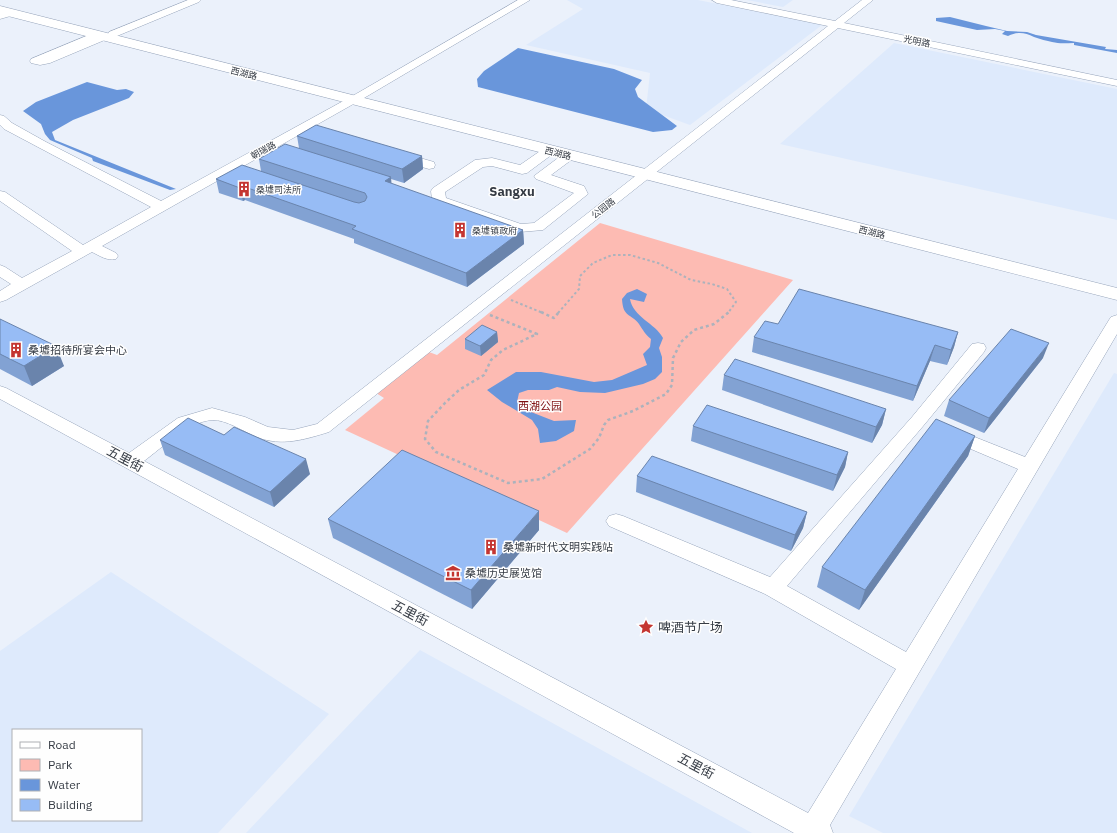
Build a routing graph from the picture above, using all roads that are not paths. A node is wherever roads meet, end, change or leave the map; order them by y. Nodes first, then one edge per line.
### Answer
1 (196, 0) edge
2 (525, 0) edge
3 (717, 0) edge
4 (868, 0) edge
5 (3, 11) edge
6 (836, 24) junction
7 (104, 35) junction
8 (1117, 83) edge
9 (357, 98) junction
10 (3, 124) edge
11 (304, 128) junction
12 (319, 132) edge
13 (271, 146) junction
14 (550, 150) junction
15 (286, 151) edge
16 (385, 152) edge
17 (570, 156) junction
18 (429, 165) dead end
19 (232, 168) junction
20 (649, 172) junction
21 (247, 173) edge
22 (0, 195) edge
23 (162, 207) junction
24 (87, 248) junction
25 (111, 256) dead end
26 (0, 270) edge
27 (22, 285) junction
28 (1117, 286) edge
29 (1117, 294) edge
30 (0, 297) edge
31 (1117, 320) edge
32 (978, 348) dead end
33 (0, 392) edge
34 (918, 421) junction
35 (130, 462) junction
36 (1030, 466) junction
37 (616, 521) dead end
38 (773, 588) junction
39 (911, 666) junction
40 (815, 832) edge

1 - 7 street
2 - 9 street, 朝瑞路
3 - 6 street, 光明路
4 - 6 street, 公园路
5 - 7 main road, 西湖路
6 - 8 street, 光明路
6 - 20 street, 公园路
7 - 7 street
7 - 9 main road, 西湖路
9 - 11 street, 朝瑞路
9 - 14 main road, 西湖路
9 - 20 main road, 西湖路
10 - 23 street
11 - 12 street
11 - 13 street, 朝瑞路
13 - 15 street
13 - 19 street, 朝瑞路
14 - 17 main road, 西湖路
14 - 17 street
16 - 18 street
17 - 20 main road, 西湖路
19 - 21 street
19 - 23 street, 朝瑞路
20 - 28 main road, 西湖路
20 - 29 main road, 西湖路
20 - 35 street, 公园路
22 - 24 street
23 - 24 street, 朝瑞路
24 - 25 street
24 - 27 street, 朝瑞路
26 - 27 street
27 - 30 street, 朝瑞路
31 - 36 street
32 - 34 street
33 - 35 street, 五里街
34 - 36 street
34 - 38 street
35 - 40 street, 五里街
36 - 39 street
37 - 38 street
38 - 39 street
39 - 40 street

